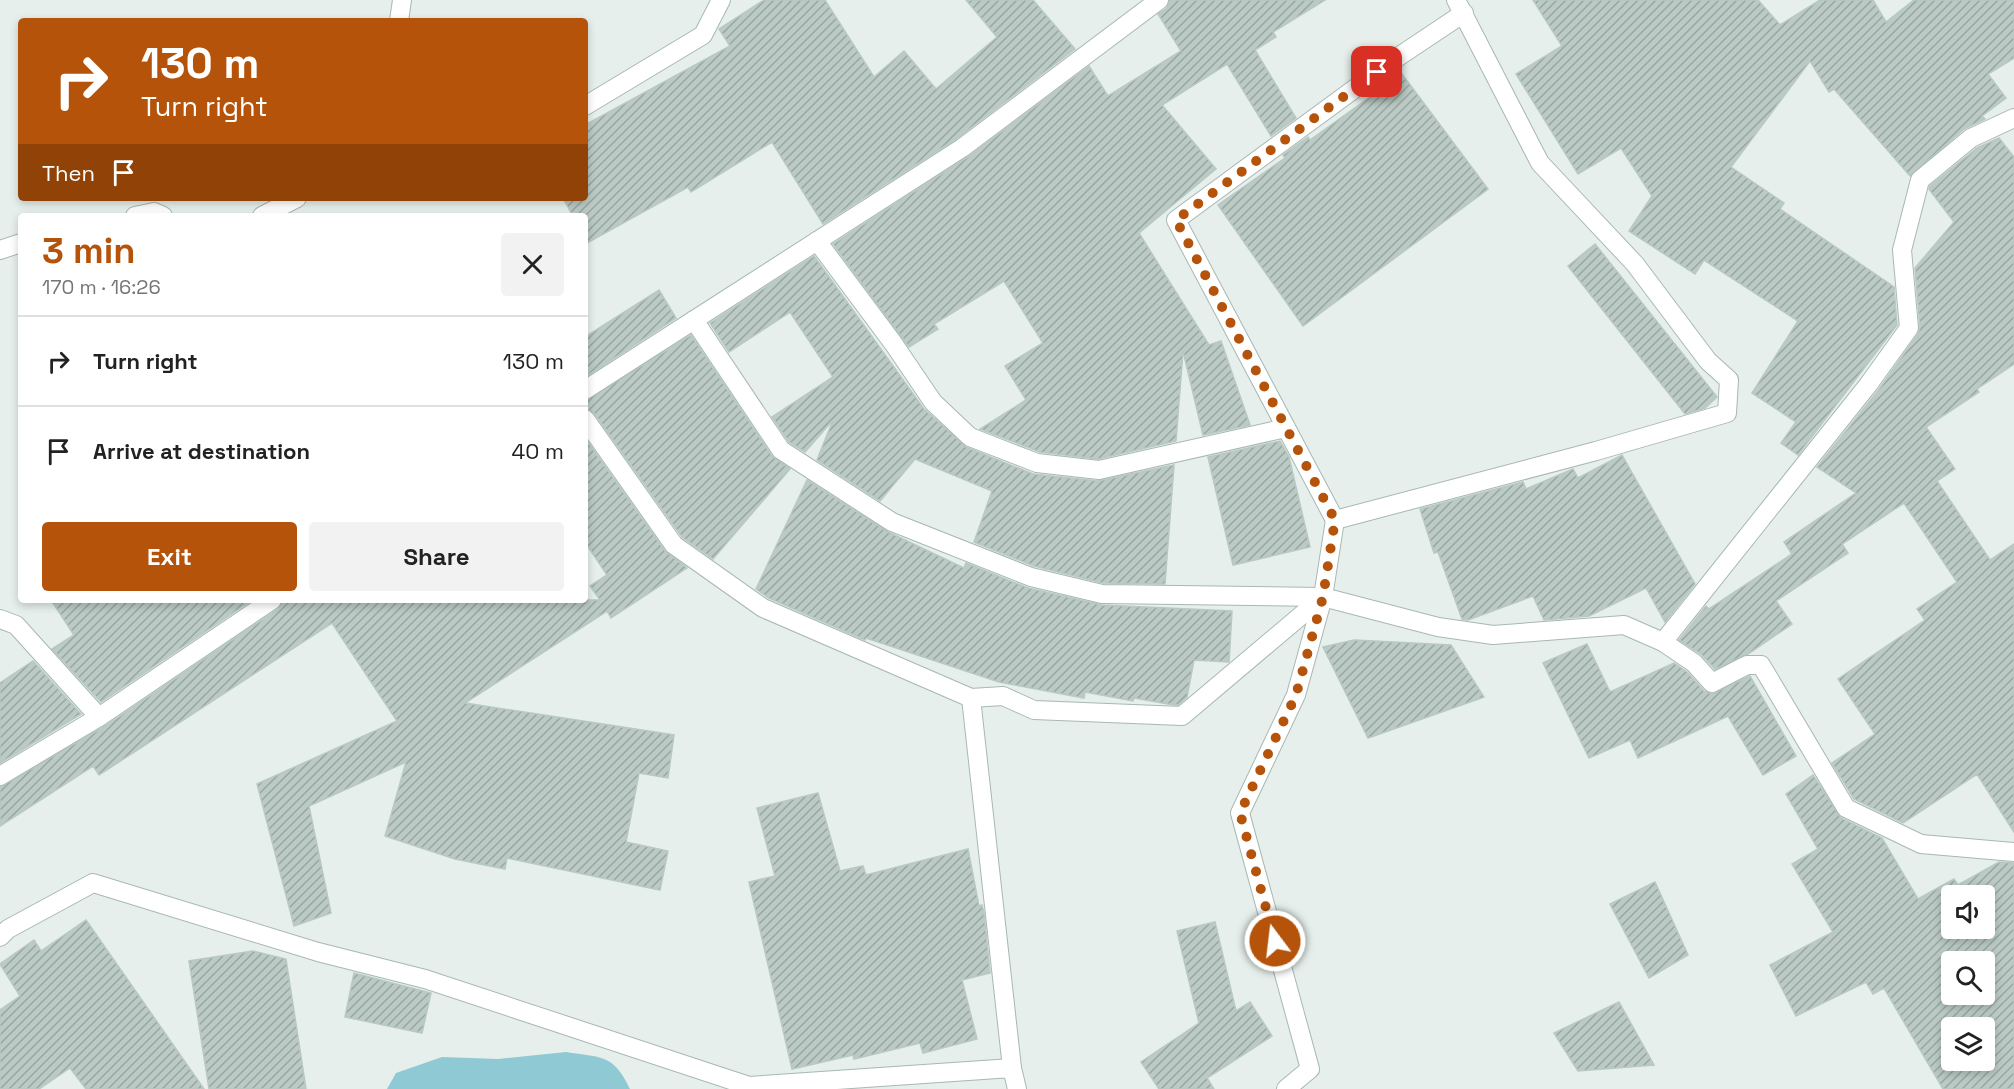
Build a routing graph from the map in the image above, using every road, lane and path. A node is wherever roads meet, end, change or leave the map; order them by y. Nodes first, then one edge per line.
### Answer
1 (402, 0) edge
2 (721, 0) edge
3 (1159, 0) edge
4 (1460, 7) edge
5 (399, 18) edge
6 (588, 104) edge
7 (2014, 118) edge
8 (291, 201) edge
9 (268, 213) edge
10 (817, 241) junction
11 (18, 244) edge
12 (0, 250) edge
13 (694, 320) junction
14 (588, 388) edge
15 (588, 423) edge
16 (1286, 428) junction
17 (1335, 520) junction
18 (1323, 597) junction
19 (268, 603) edge
20 (0, 619) edge
21 (1663, 642) junction
22 (970, 698) junction
23 (99, 717) junction
24 (0, 776) edge
25 (2014, 852) edge
26 (0, 937) edge
27 (1012, 1068) junction
28 (1017, 1089) edge
29 (1286, 1089) edge

1 - 5 street
2 - 6 street
3 - 10 street
4 - 16 street
4 - 17 street
7 - 21 street
8 - 9 street
10 - 13 street
10 - 16 street
11 - 12 street
13 - 14 street
13 - 18 street
15 - 22 street
16 - 17 street
17 - 18 street
18 - 21 street
18 - 22 street
18 - 29 street
19 - 23 street
20 - 23 street
21 - 25 street
22 - 27 street
23 - 24 street
26 - 27 street
27 - 28 street

